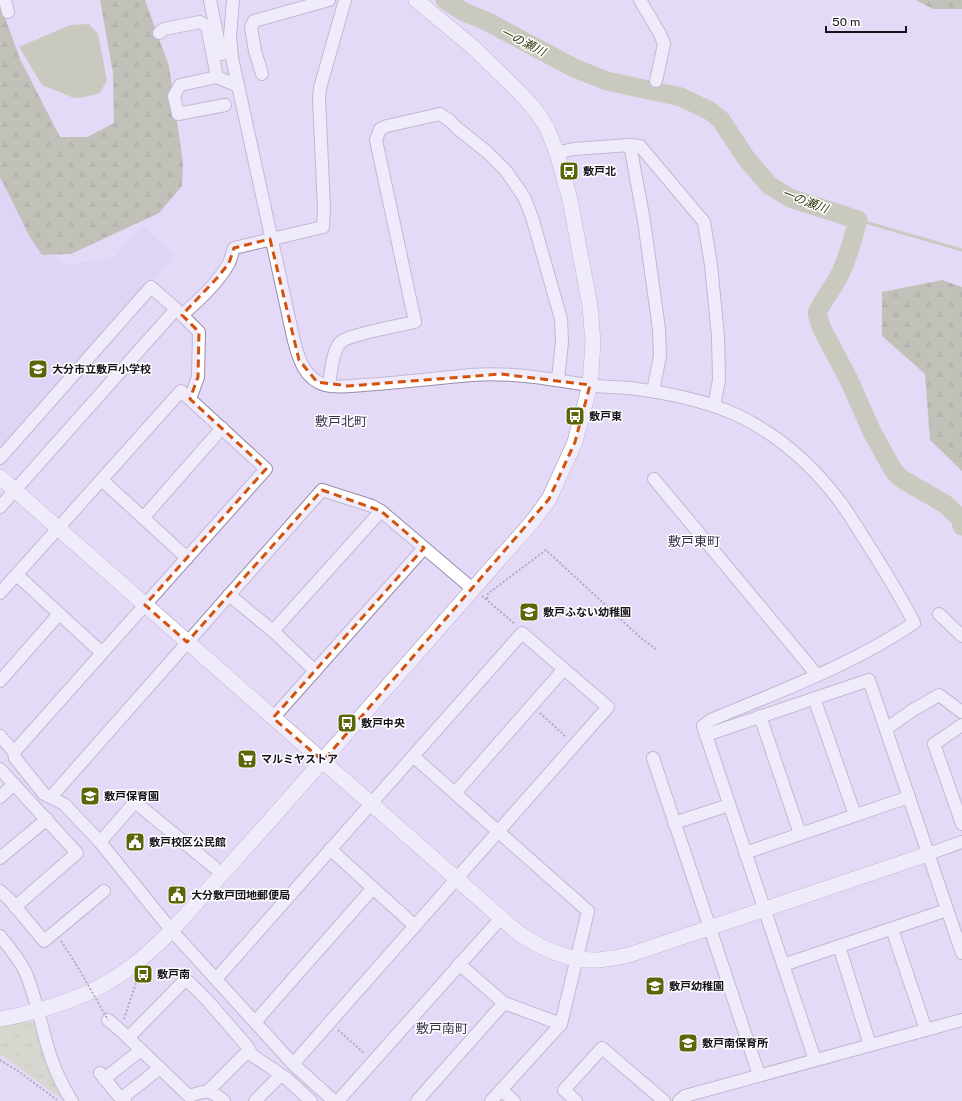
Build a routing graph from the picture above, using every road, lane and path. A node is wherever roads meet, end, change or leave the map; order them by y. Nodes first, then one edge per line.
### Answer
1 (210, 0) edge
2 (233, 0) edge
3 (329, 0) edge
4 (345, 0) edge
5 (416, 0) edge
6 (640, 0) edge
7 (160, 33) dead end
8 (232, 52) junction
9 (262, 74) dead end
10 (216, 77) junction
11 (656, 81) dead end
12 (238, 86) junction
13 (225, 105) dead end
14 (630, 145) junction
15 (557, 153) junction
16 (270, 239) junction
17 (558, 380) junction
18 (329, 385) junction
19 (590, 385) junction
20 (653, 392) junction
21 (190, 400) junction
22 (714, 406) junction
23 (222, 428) junction
24 (0, 458) edge
25 (0, 477) edge
26 (654, 479) dead end
27 (102, 480) junction
28 (15, 490) junction
29 (0, 507) edge
30 (381, 511) junction
31 (143, 518) junction
32 (58, 528) junction
33 (424, 548) junction
34 (187, 558) junction
35 (17, 575) junction
36 (468, 585) dead end
37 (0, 593) edge
38 (479, 594) dead end
39 (230, 595) junction
40 (487, 599) junction
41 (145, 605) junction
42 (59, 614) junction
43 (939, 614) dead end
44 (273, 631) junction
45 (522, 633) junction
46 (962, 636) edge
47 (187, 642) junction
48 (657, 650) dead end
49 (102, 653) junction
50 (564, 669) junction
51 (315, 671) junction
52 (817, 676) junction
53 (0, 681) edge
54 (814, 698) junction
55 (532, 706) junction
56 (962, 712) edge
57 (760, 716) junction
58 (274, 718) junction
59 (962, 725) edge
60 (886, 729) junction
61 (706, 735) junction
62 (0, 736) edge
63 (574, 745) junction
64 (14, 752) junction
65 (413, 756) junction
66 (653, 758) dead end
67 (323, 761) junction
68 (0, 768) edge
69 (14, 784) junction
70 (454, 794) junction
71 (0, 797) edge
72 (50, 797) junction
73 (909, 797) junction
74 (371, 804) junction
75 (729, 805) junction
76 (855, 815) junction
77 (46, 819) junction
78 (674, 823) junction
79 (962, 824) edge
80 (498, 832) junction
81 (800, 834) junction
82 (100, 842) junction
83 (962, 842) edge
84 (330, 850) junction
85 (745, 852) junction
86 (928, 854) junction
87 (0, 858) edge
88 (214, 867) dead end
89 (456, 879) junction
90 (373, 888) junction
91 (0, 891) edge
92 (104, 891) dead end
93 (15, 907) junction
94 (764, 910) junction
95 (947, 910) junction
96 (501, 918) junction
97 (415, 926) junction
98 (710, 929) junction
99 (892, 929) junction
100 (172, 931) junction
101 (54, 932) junction
102 (0, 936) edge
103 (838, 946) junction
104 (962, 953) edge
105 (577, 957) junction
106 (459, 964) junction
107 (783, 965) junction
108 (216, 979) junction
109 (137, 980) dead end
110 (504, 1003) junction
111 (39, 1011) junction
112 (0, 1019) edge
113 (108, 1020) joint
114 (962, 1020) edge
115 (255, 1022) junction
116 (330, 1022) junction
117 (560, 1024) junction
118 (926, 1030) junction
119 (124, 1034) junction
120 (870, 1045) junction
121 (141, 1050) junction
122 (249, 1050) junction
123 (0, 1060) edge
124 (815, 1060) junction
125 (374, 1061) junction
126 (293, 1064) junction
127 (160, 1068) junction
128 (281, 1075) junction
129 (759, 1075) junction
130 (209, 1090) junction
131 (502, 1090) junction
132 (184, 1098) edge
133 (124, 1100) edge
134 (58, 1101) edge
135 (72, 1101) edge
136 (224, 1101) edge
137 (255, 1101) edge
138 (311, 1101) edge
139 (334, 1101) edge
140 (338, 1101) edge
141 (417, 1101) edge
142 (491, 1101) edge
143 (514, 1101) edge
144 (576, 1101) edge
145 (664, 1101) edge
146 (678, 1101) edge

1 - 8 street
2 - 8 street
3 - 9 street
4 - 16 street
5 - 15 street
6 - 11 street
7 - 10 street
8 - 12 street
10 - 12 street
10 - 13 street
12 - 16 street
14 - 15 street
14 - 20 street
14 - 22 street
15 - 19 street
16 - 18 street
16 - 21 street
17 - 18 street
17 - 18 street
17 - 19 street
19 - 20 street
19 - 67 street
20 - 22 street
21 - 23 street
21 - 27 street
22 - 52 street
23 - 31 street
23 - 34 street
24 - 28 street
25 - 28 street
26 - 52 street
27 - 31 street
27 - 32 street
28 - 29 street
28 - 32 street
30 - 33 street
30 - 39 street
30 - 44 street
31 - 34 street
32 - 35 street
32 - 41 street
33 - 36 street
33 - 51 street
34 - 41 street
35 - 37 street
35 - 42 street
38 - 40 path
39 - 44 street
39 - 47 street
40 - 45 path
40 - 48 path
41 - 47 street
41 - 49 street
42 - 49 street
42 - 53 street
43 - 46 street
44 - 51 street
45 - 50 street
45 - 65 street
47 - 58 street
47 - 72 street
49 - 64 street
50 - 55 street
50 - 63 street
51 - 58 street
52 - 61 street
54 - 57 street
54 - 60 street
54 - 76 street
55 - 63 path
55 - 70 street
56 - 60 street
57 - 61 street
57 - 81 street
58 - 67 street
59 - 79 street
60 - 73 street
61 - 75 street
62 - 64 street
63 - 80 street
64 - 72 street
65 - 70 street
65 - 74 street
66 - 78 street
67 - 74 street
67 - 100 street
68 - 69 street
69 - 71 street
69 - 77 street
70 - 80 street
72 - 82 street
73 - 76 street
73 - 86 street
74 - 84 street
74 - 89 street
75 - 78 street
75 - 85 street
76 - 81 street
77 - 87 street
77 - 93 street
78 - 98 street
80 - 89 street
80 - 105 street
81 - 85 street
82 - 88 street
82 - 100 street
83 - 86 street
84 - 90 street
84 - 108 street
85 - 94 street
86 - 94 street
86 - 95 street
89 - 96 street
89 - 97 street
90 - 97 street
90 - 115 street
91 - 93 street
92 - 101 street
93 - 101 street
94 - 98 street
94 - 107 street
95 - 99 street
95 - 104 street
96 - 105 street
96 - 106 street
97 - 116 street
98 - 105 street
98 - 129 street
99 - 103 street
99 - 118 street
100 - 108 street
100 - 111 street
101 - 113 path, bridge
102 - 111 street
103 - 107 street
103 - 120 street
105 - 117 street
106 - 110 street
106 - 125 street
107 - 124 street
108 - 115 street
109 - 119 path
110 - 117 street
110 - 141 street
111 - 112 street
111 - 135 street
113 - 119 street
114 - 118 street
115 - 126 street
116 - 125 path
116 - 126 street
117 - 131 street
118 - 120 street
119 - 121 street
119 - 122 street
120 - 124 street
121 - 127 street
121 - 133 street
122 - 128 street
122 - 130 street
123 - 134 path
124 - 129 street
125 - 140 street
126 - 139 street
127 - 132 street
127 - 133 street
128 - 137 street
128 - 138 street
129 - 146 street
130 - 132 street
130 - 136 street
131 - 142 street
131 - 143 street
144 - 145 street

